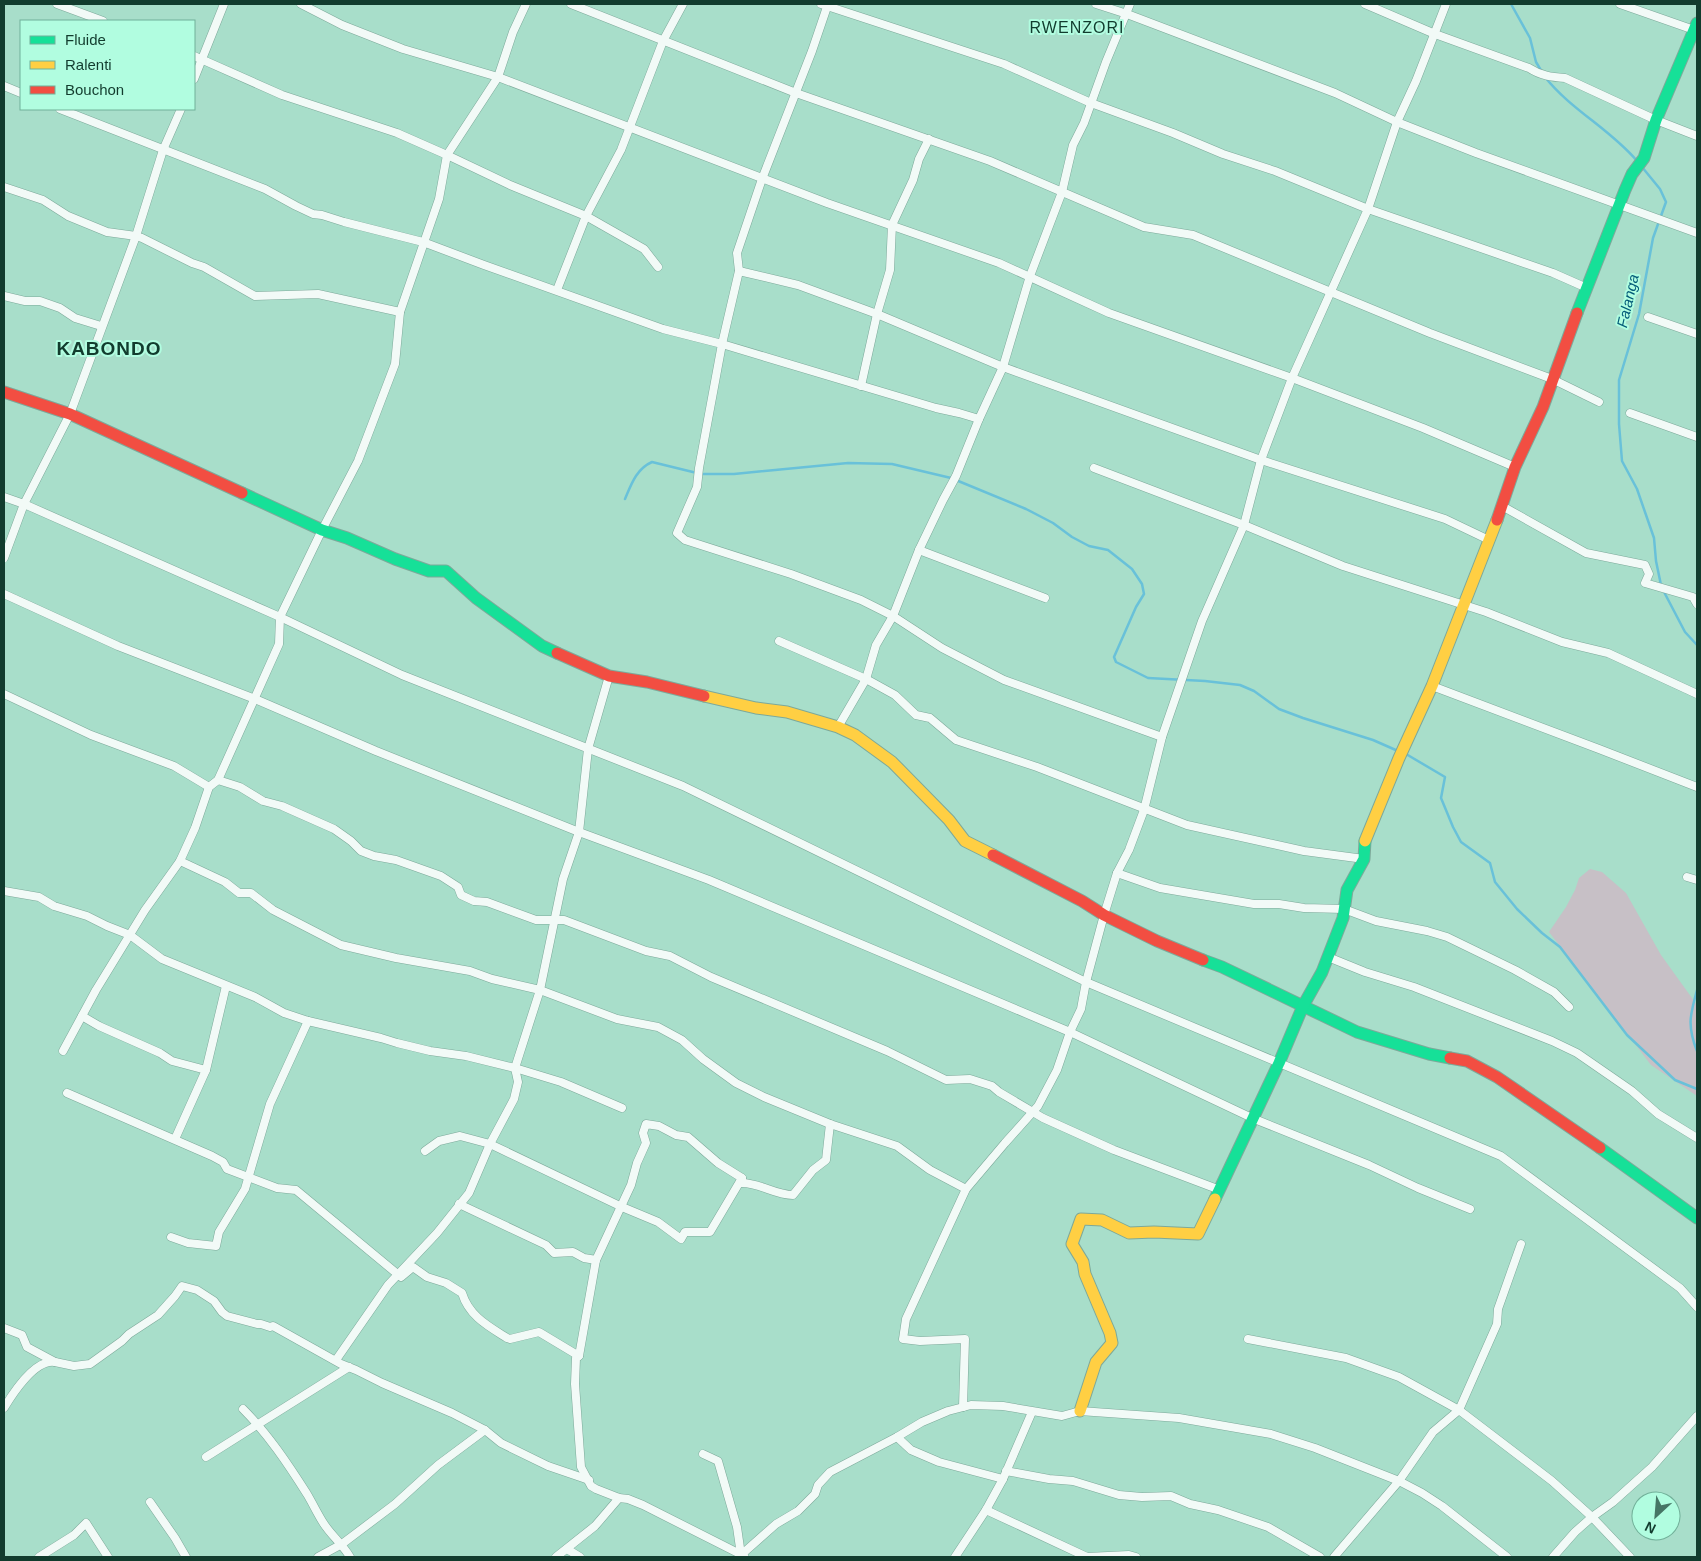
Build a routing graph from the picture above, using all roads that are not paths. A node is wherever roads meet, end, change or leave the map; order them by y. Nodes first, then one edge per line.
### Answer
1 (57, 4) edge
2 (224, 4) edge
3 (302, 4) edge
4 (526, 4) edge
5 (571, 4) edge
6 (683, 4) edge
7 (825, 4) edge
8 (1096, 4) edge
9 (1130, 4) edge
10 (1364, 4) edge
11 (1446, 4) edge
12 (1620, 4) edge
13 (1127, 14) junction
14 (100, 20) edge
15 (1696, 28) edge
16 (1435, 34) junction
17 (663, 41) junction
18 (195, 56) edge
19 (202, 60) junction
20 (195, 77) edge
21 (498, 77) junction
22 (4, 86) edge
23 (20, 93) edge
24 (796, 93) junction
25 (1091, 103) junction
26 (63, 110) edge
27 (181, 110) edge
28 (1656, 120) junction
29 (1397, 122) junction
30 (629, 128) junction
31 (1697, 136) edge
32 (929, 140) junction
33 (163, 150) junction
34 (447, 154) junction
35 (762, 179) junction
36 (4, 187) edge
37 (1062, 192) junction
38 (1619, 205) junction
39 (1368, 209) junction
40 (586, 216) junction
41 (892, 225) junction
42 (1697, 233) edge
43 (136, 236) junction
44 (423, 242) junction
45 (658, 267) dead end
46 (740, 271) junction
47 (1030, 276) junction
48 (1587, 288) junction
49 (557, 290) junction
50 (1331, 292) junction
51 (4, 296) edge
52 (400, 312) junction
53 (877, 314) junction
54 (1648, 317) dead end
55 (102, 326) junction
56 (1697, 334) edge
57 (722, 344) junction
58 (1003, 367) junction
59 (1292, 378) junction
60 (1552, 379) junction
61 (861, 386) junction
62 (4, 392) edge
63 (1599, 402) dead end
64 (1630, 413) dead end
65 (70, 414) junction
66 (979, 419) junction
67 (1697, 437) edge
68 (1261, 460) junction
69 (1515, 467) junction
70 (1094, 468) dead end
71 (4, 497) edge
72 (24, 504) junction
73 (1502, 506) junction
74 (1244, 525) junction
75 (322, 530) junction
76 (1489, 540) junction
77 (920, 550) junction
78 (4, 558) edge
79 (4, 594) edge
80 (1045, 598) dead end
81 (1697, 604) edge
82 (1464, 605) junction
83 (893, 616) junction
84 (280, 618) junction
85 (779, 641) dead end
86 (609, 676) junction
87 (866, 678) junction
88 (1432, 686) junction
89 (4, 694) edge
90 (1697, 694) edge
91 (255, 699) junction
92 (838, 726) junction
93 (1162, 737) junction
94 (588, 749) junction
95 (218, 780) junction
96 (209, 786) junction
97 (1697, 787) edge
98 (1144, 810) junction
99 (579, 832) junction
100 (1364, 859) junction
101 (180, 861) junction
102 (1117, 873) junction
103 (1686, 878) dead end
104 (1697, 880) edge
105 (4, 891) edge
106 (1344, 909) junction
107 (1104, 915) junction
108 (554, 919) junction
109 (130, 935) junction
110 (1328, 957) junction
111 (1086, 982) junction
112 (226, 986) junction
113 (540, 990) junction
114 (1303, 1006) junction
115 (1569, 1007) dead end
116 (82, 1016) junction
117 (308, 1021) junction
118 (1070, 1032) junction
119 (63, 1051) dead end
120 (1279, 1063) junction
121 (515, 1068) junction
122 (206, 1070) junction
123 (66, 1093) dead end
124 (622, 1108) dead end
125 (1036, 1109) junction
126 (1252, 1118) junction
127 (830, 1124) junction
128 (1697, 1138) edge
129 (175, 1140) junction
130 (490, 1144) junction
131 (426, 1151) dead end
132 (247, 1178) junction
133 (742, 1178) junction
134 (966, 1189) junction
135 (1220, 1190) junction
136 (459, 1204) junction
137 (622, 1207) junction
138 (1470, 1209) dead end
139 (1697, 1218) edge
140 (171, 1237) dead end
141 (1521, 1244) dead end
142 (596, 1260) junction
143 (398, 1275) junction
144 (1697, 1306) edge
145 (4, 1328) edge
146 (1248, 1339) dead end
147 (579, 1356) junction
148 (336, 1360) junction
149 (55, 1362) junction
150 (349, 1367) junction
151 (963, 1407) junction
152 (4, 1408) edge
153 (243, 1408) dead end
154 (1459, 1410) junction
155 (1080, 1411) junction
156 (1032, 1412) junction
157 (1697, 1416) edge
158 (258, 1424) junction
159 (485, 1430) junction
160 (897, 1438) junction
161 (703, 1454) dead end
162 (206, 1457) dead end
163 (1004, 1475) junction
164 (589, 1480) junction
165 (1399, 1481) junction
166 (619, 1498) junction
167 (150, 1502) dead end
168 (986, 1510) junction
169 (1592, 1517) junction
170 (342, 1544) junction
171 (567, 1549) junction
172 (743, 1556) edge
173 (38, 1557) edge
174 (108, 1557) edge
175 (186, 1557) edge
176 (318, 1557) edge
177 (350, 1557) edge
178 (556, 1557) edge
179 (580, 1557) edge
180 (955, 1557) edge
181 (1136, 1557) edge
182 (1320, 1557) edge
183 (1334, 1557) edge
184 (1507, 1557) edge
185 (1553, 1557) edge
186 (1630, 1557) edge

1 - 14 street
2 - 19 street
3 - 21 street
4 - 21 street
5 - 17 street
6 - 17 street
7 - 24 street
7 - 25 street
8 - 13 street
9 - 13 street
10 - 16 street
11 - 16 street
12 - 15 street
13 - 25 street
13 - 29 street
15 - 28 street
16 - 28 street
16 - 29 street
17 - 24 street
17 - 30 street
18 - 19 street
19 - 20 street
19 - 34 street
21 - 30 street
21 - 34 street
22 - 23 street
24 - 32 street
24 - 35 street
25 - 37 street
25 - 39 street
26 - 33 street
27 - 33 street
28 - 31 street
28 - 38 street
29 - 38 street
29 - 39 street
30 - 35 street
30 - 40 street
32 - 37 street
32 - 41 street
33 - 43 street
33 - 44 street
34 - 40 street
34 - 44 street
35 - 41 street
35 - 46 street
36 - 43 street
37 - 47 street
37 - 50 street
38 - 42 street
38 - 48 street
39 - 48 street
39 - 50 street
40 - 45 street
40 - 49 street
41 - 47 street
41 - 53 street
43 - 52 street
43 - 55 street
44 - 49 street
44 - 52 street
46 - 53 street
46 - 57 street
47 - 58 street
47 - 59 street
48 - 60 street
49 - 57 street
50 - 59 street
50 - 60 street
51 - 55 street
52 - 75 street
53 - 58 street
53 - 61 street
54 - 56 street
55 - 65 street
57 - 61 street
57 - 83 street
58 - 66 street
58 - 68 street
59 - 68 street
59 - 69 street
60 - 63 street
60 - 69 street
61 - 66 street
62 - 65 street
64 - 67 street
65 - 72 street
65 - 75 street
66 - 77 street
68 - 74 street
68 - 76 street
69 - 73 street
70 - 74 street
71 - 72 street
72 - 78 street
72 - 84 street
73 - 76 street
73 - 81 street
74 - 82 street
74 - 93 street
75 - 84 street
75 - 86 street
76 - 82 street
77 - 80 street
77 - 83 street
79 - 91 street
82 - 88 street
82 - 90 street
83 - 87 street
83 - 93 street
84 - 91 street
84 - 94 street
85 - 87 street
86 - 92 street
86 - 94 street
87 - 92 street
87 - 98 street
88 - 97 street
88 - 100 street
89 - 96 street
91 - 95 street
91 - 99 street
92 - 107 street
93 - 98 street
94 - 99 street
94 - 111 street
95 - 96 street
95 - 108 street
96 - 101 street
98 - 100 street
98 - 102 street
99 - 108 street
99 - 118 street
100 - 106 street
101 - 109 street
101 - 113 street
102 - 106 street
102 - 107 street
103 - 104 street
105 - 109 street
106 - 110 street
106 - 115 street
107 - 111 street
107 - 114 street
108 - 113 street
108 - 125 street
109 - 112 street
109 - 116 street
110 - 114 street
110 - 128 street
111 - 118 street
111 - 120 street
112 - 117 street
112 - 122 street
113 - 121 street
113 - 127 street
114 - 120 street
114 - 139 street
116 - 119 street
116 - 122 street
117 - 121 street
117 - 132 street
118 - 125 street
118 - 126 street
120 - 126 street
120 - 144 street
121 - 124 street
121 - 130 street
122 - 129 street
123 - 129 street
125 - 134 street
125 - 135 street
126 - 135 street
126 - 138 street
127 - 133 street
127 - 134 street
129 - 132 street
130 - 131 street
130 - 136 street
130 - 137 street
132 - 140 street
132 - 143 street
133 - 137 street
133 - 137 street
134 - 151 street
135 - 155 street
136 - 142 street
136 - 143 street
137 - 142 street
141 - 154 street
142 - 147 street
143 - 147 street
143 - 148 street
145 - 149 street
146 - 154 street
147 - 164 street
148 - 149 street
148 - 150 street
149 - 152 street
150 - 158 street
150 - 159 street
151 - 156 street
151 - 160 street
153 - 158 street
154 - 165 street
154 - 169 street
155 - 156 street
155 - 165 street
156 - 163 street
157 - 169 street
158 - 162 street
158 - 170 street
159 - 164 street
159 - 170 street
160 - 163 street
160 - 172 street
161 - 172 street
163 - 168 street
163 - 182 street
164 - 166 street
165 - 183 street
165 - 184 street
166 - 171 street
166 - 172 street
167 - 175 street
168 - 180 street
168 - 181 street
169 - 185 street
169 - 186 street
170 - 176 street
170 - 177 street
171 - 178 street
171 - 179 street
173 - 174 street

